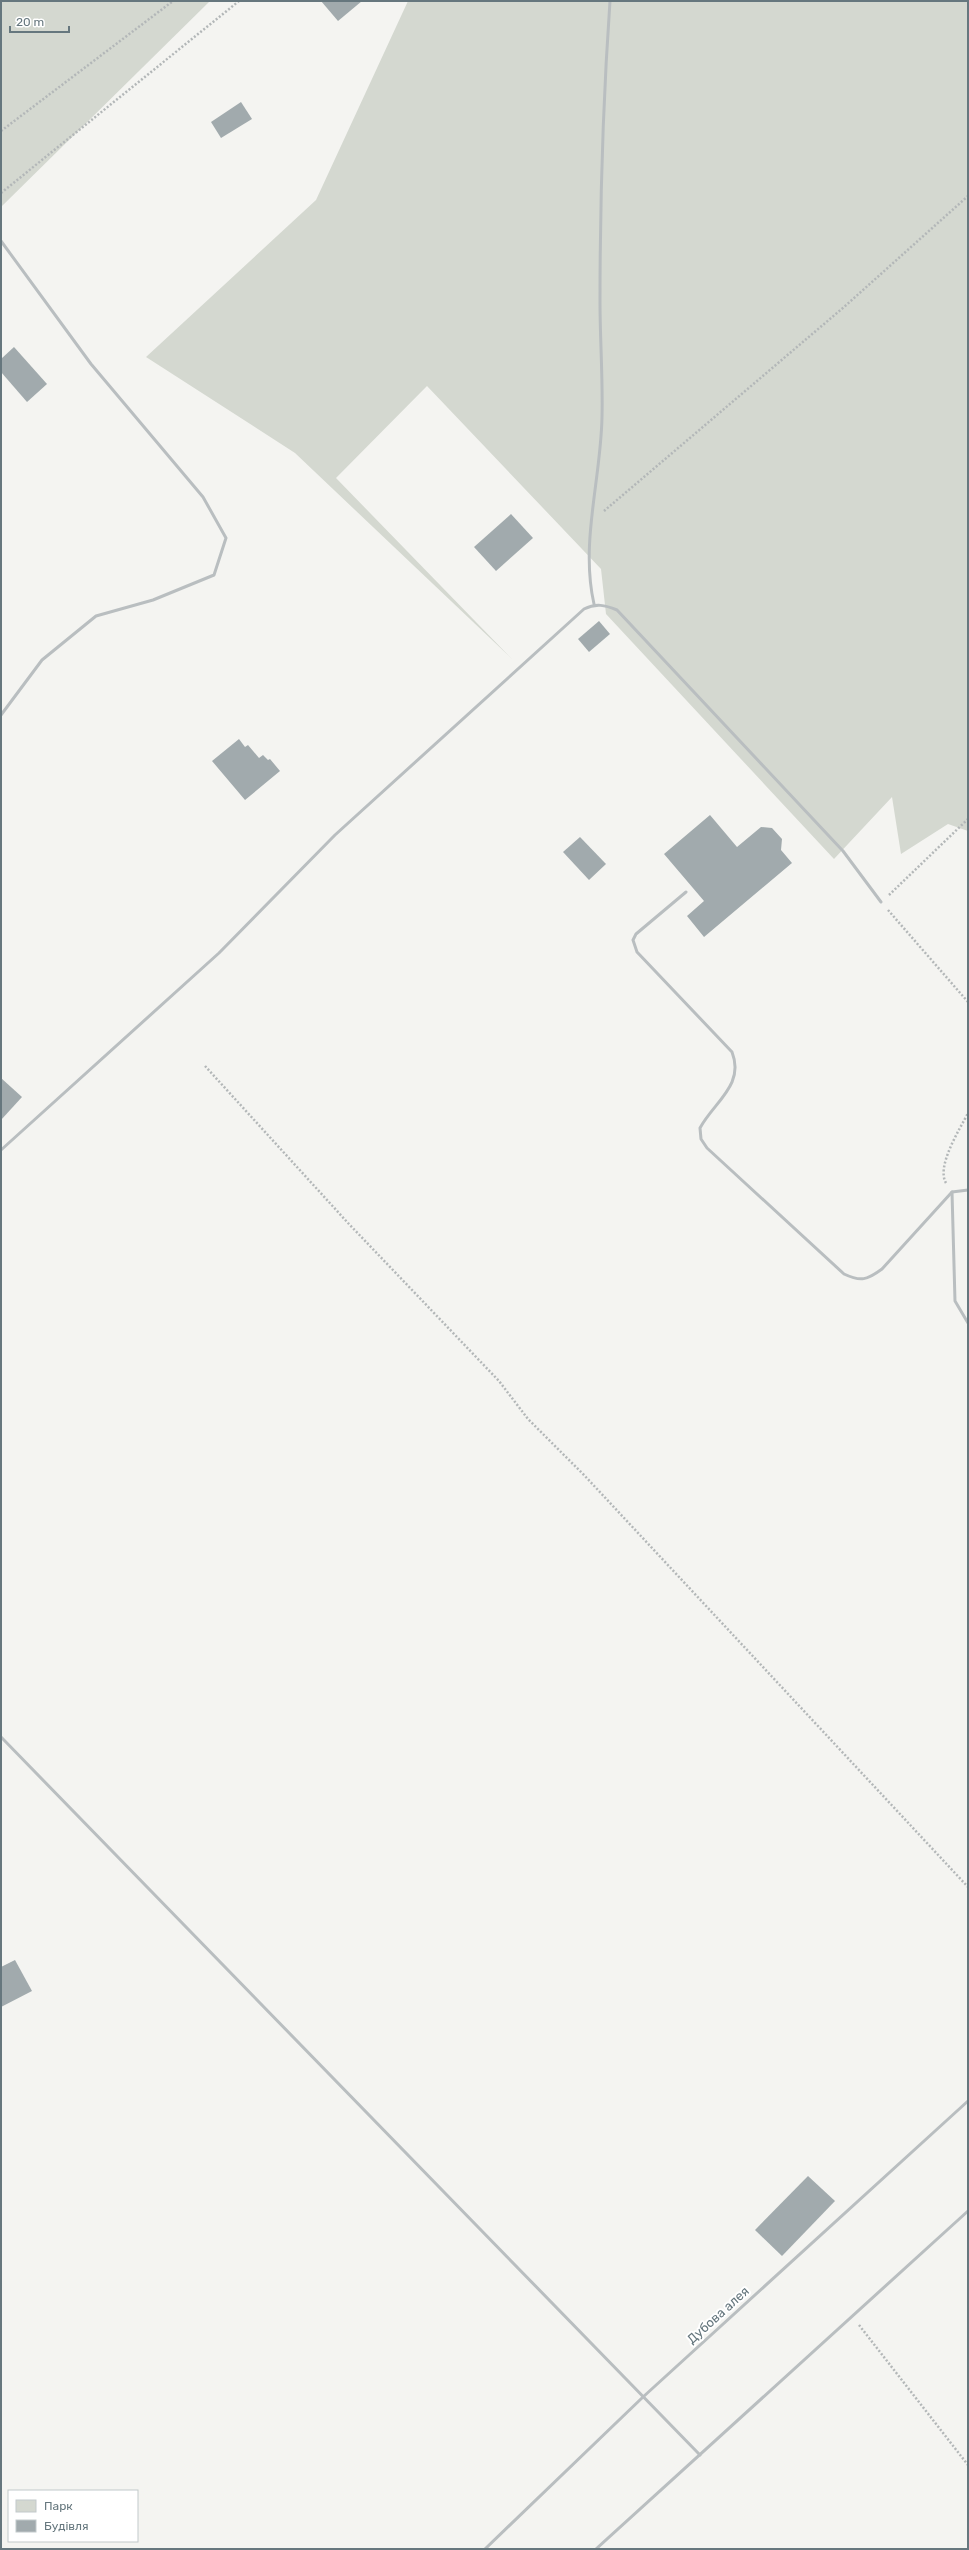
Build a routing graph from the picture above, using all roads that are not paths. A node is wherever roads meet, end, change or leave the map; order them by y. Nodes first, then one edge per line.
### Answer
1 (610, 1) edge
2 (1, 241) edge
3 (594, 604) junction
4 (1, 715) edge
5 (686, 892) dead end
6 (881, 902) road end
7 (1, 1150) edge
8 (968, 1190) edge
9 (952, 1192) junction
10 (968, 1322) edge
11 (1, 1737) edge
12 (968, 2101) edge
13 (968, 2211) edge
14 (643, 2397) junction
15 (700, 2454) junction
16 (485, 2549) edge
17 (596, 2549) edge

1 - 3 lane
2 - 4 lane
3 - 6 lane
3 - 7 lane
5 - 9 lane
8 - 9 lane
9 - 10 lane
11 - 14 lane
12 - 14 lane, Дубова алея
13 - 15 lane
14 - 15 lane
14 - 16 lane, Дубова алея
15 - 17 lane

